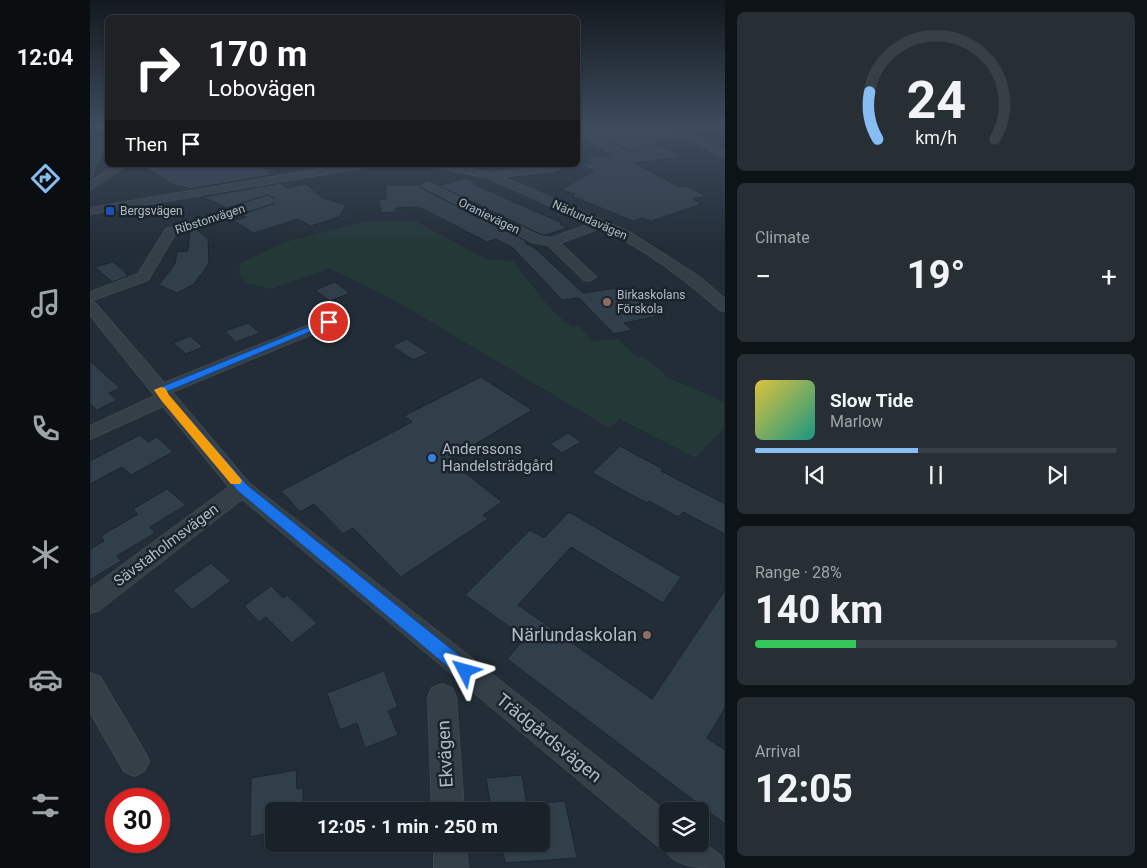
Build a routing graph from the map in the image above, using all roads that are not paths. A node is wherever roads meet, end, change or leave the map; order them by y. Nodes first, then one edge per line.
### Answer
1 (119, 167) edge
2 (349, 167) edge
3 (449, 167) edge
4 (557, 167) edge
5 (521, 168) edge
6 (492, 176) junction
7 (427, 186) dead end
8 (90, 187) edge
9 (268, 200) dead end
10 (90, 211) edge
11 (600, 224) junction
12 (552, 242) junction
13 (589, 276) dead end
14 (90, 297) edge
15 (90, 306) edge
16 (724, 307) edge
17 (329, 322) dead end
18 (162, 394) junction
19 (90, 433) edge
20 (242, 488) junction
21 (90, 603) edge
22 (90, 686) edge
23 (442, 697) dead end
24 (134, 761) dead end
25 (448, 802) edge
26 (659, 827) edge
27 (450, 852) edge
28 (689, 852) edge
29 (451, 868) edge
30 (709, 868) edge

1 - 8 street
2 - 10 street
3 - 6 street, Närlundavägen
4 - 5 street
5 - 6 street
6 - 11 street, Närlundavägen
7 - 12 street, Oranievägen
9 - 14 street, Ribstonvägen
11 - 12 street
11 - 16 street, Närlundavägen
12 - 13 street, Oranievägen
15 - 18 street, Trädgårdsvägen
17 - 18 street
18 - 19 street
18 - 20 street, Trädgårdsvägen
20 - 21 street, Sävstaholmsvägen
20 - 26 street, Trädgårdsvägen
22 - 24 street
23 - 25 street, Ekvägen
27 - 29 street
28 - 30 street

